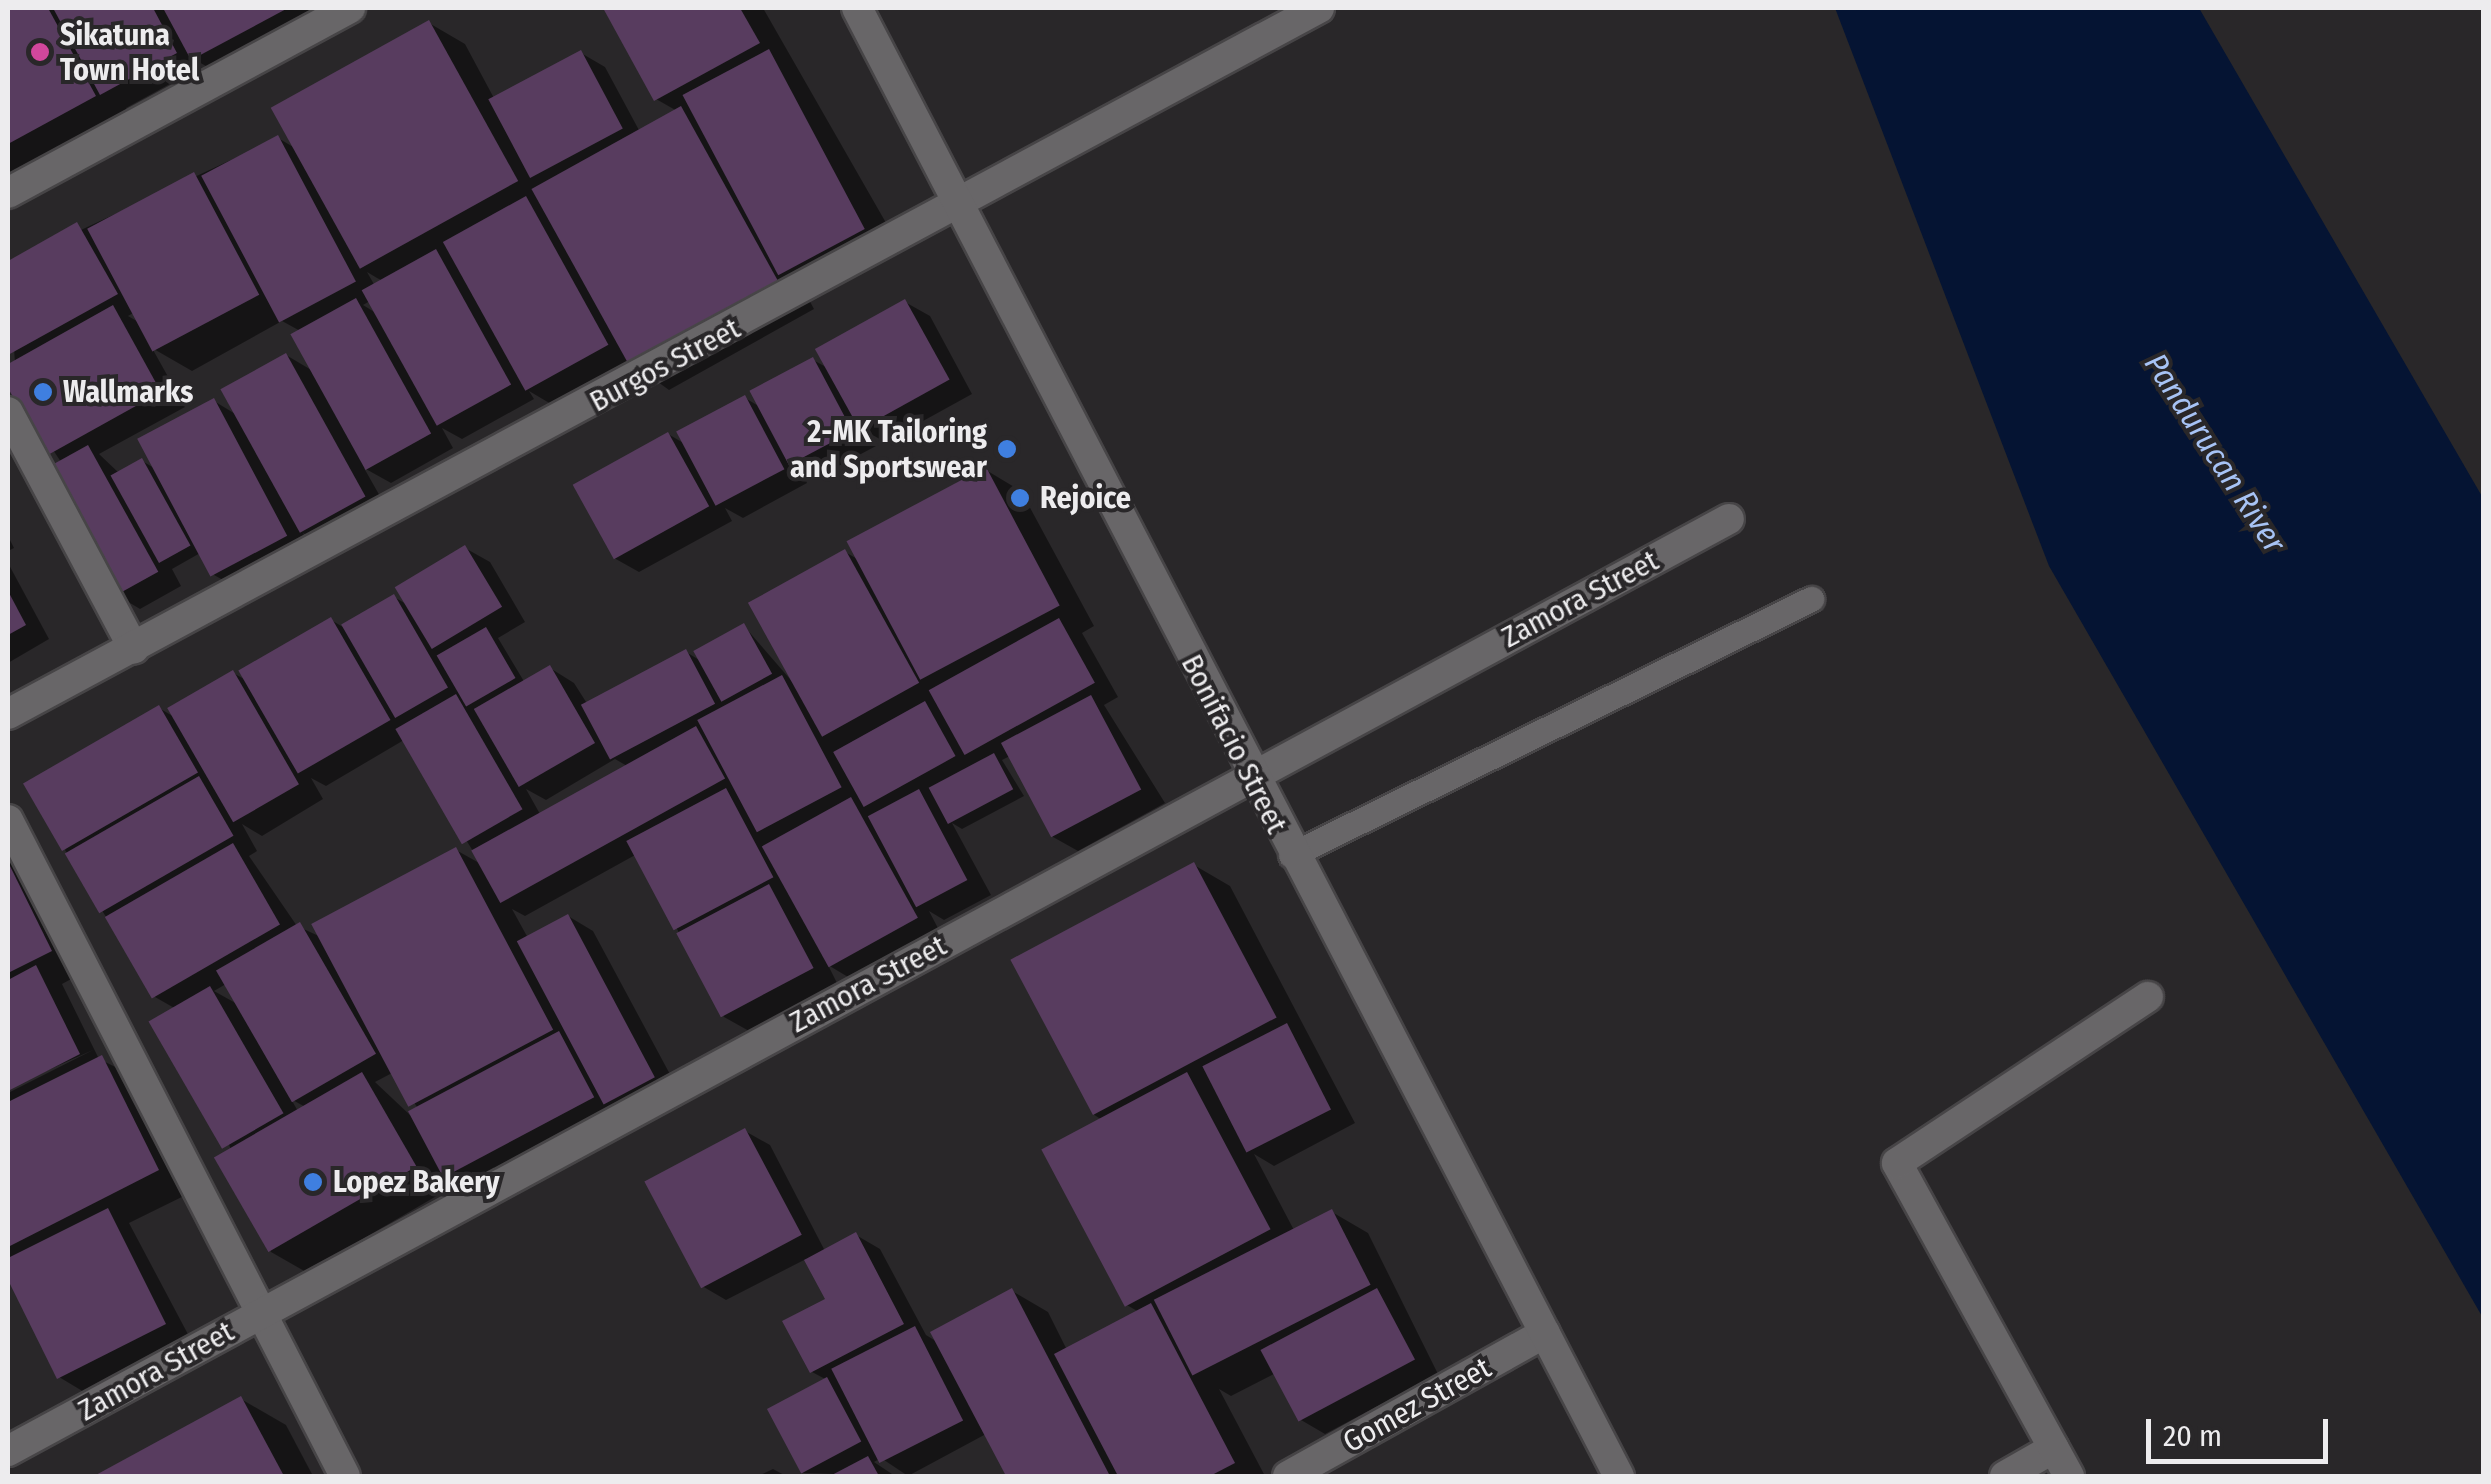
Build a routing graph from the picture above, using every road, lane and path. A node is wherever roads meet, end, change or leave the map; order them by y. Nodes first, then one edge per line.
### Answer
1 (350, 8) edge
2 (857, 8) edge
3 (1319, 8) edge
4 (8, 193) edge
5 (962, 206) junction
6 (8, 412) edge
7 (1729, 520) dead end
8 (1812, 599) dead end
9 (134, 649) junction
10 (8, 714) edge
11 (1249, 777) junction
12 (8, 820) edge
13 (1292, 855) junction
14 (2148, 997) dead end
15 (258, 1315) junction
16 (1546, 1333) junction
17 (2054, 1448) junction
18 (8, 1451) edge
19 (345, 1476) edge
20 (1288, 1476) edge
21 (1619, 1476) edge
22 (2005, 1476) edge
23 (2069, 1476) edge

1 - 4 street
2 - 5 street, Bonifacio Street
3 - 5 street, Burgos Street
5 - 9 street, Burgos Street
5 - 11 street, Bonifacio Street
6 - 9 street
7 - 11 street, Zamora Street
8 - 13 lane
9 - 10 street, Burgos Street
11 - 13 street, Bonifacio Street
11 - 15 street, Zamora Street
12 - 15 street
13 - 16 street, Bonifacio Street
14 - 17 street
15 - 18 street, Zamora Street
15 - 19 street
16 - 20 street, Gomez Street
16 - 21 street, Bonifacio Street
17 - 22 street
17 - 23 street

